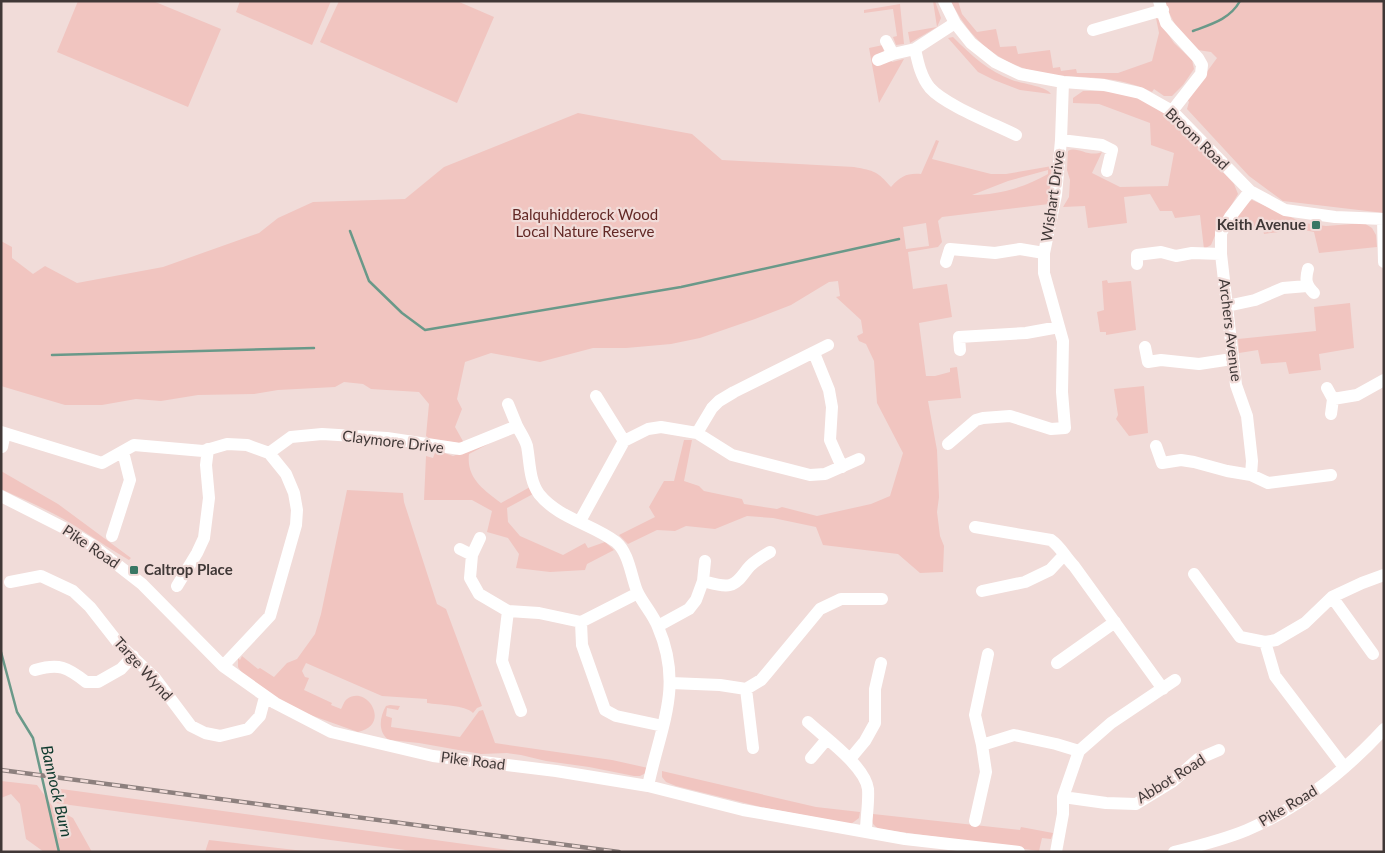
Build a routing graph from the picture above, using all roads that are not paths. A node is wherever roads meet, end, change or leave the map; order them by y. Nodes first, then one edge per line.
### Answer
1 (944, 1) edge
2 (1161, 6) edge
3 (955, 23) junction
4 (1093, 30) dead end
5 (886, 41) dead end
6 (915, 49) junction
7 (894, 54) junction
8 (878, 60) dead end
9 (1063, 82) junction
10 (1172, 111) junction
11 (1016, 135) dead end
12 (1061, 140) junction
13 (1107, 171) dead end
14 (1250, 191) junction
15 (1383, 219) edge
16 (1044, 253) junction
17 (1136, 254) dead end
18 (1222, 254) junction
19 (946, 262) dead end
20 (1384, 262) edge
21 (1308, 269) dead end
22 (1227, 306) junction
23 (1058, 327) junction
24 (959, 339) dead end
25 (828, 345) dead end
26 (1145, 348) dead end
27 (814, 353) junction
28 (1232, 359) junction
29 (1384, 380) edge
30 (596, 396) dead end
31 (508, 404) dead end
32 (1331, 414) dead end
33 (517, 426) junction
34 (3, 433) edge
35 (697, 433) junction
36 (624, 441) junction
37 (948, 444) dead end
38 (1156, 446) dead end
39 (2, 447) edge
40 (208, 449) junction
41 (123, 452) junction
42 (270, 453) junction
43 (859, 459) dead end
44 (842, 468) junction
45 (1251, 475) junction
46 (1331, 475) dead end
47 (1, 496) edge
48 (580, 522) junction
49 (975, 527) dead end
50 (112, 536) dead end
51 (480, 538) dead end
52 (460, 549) dead end
53 (770, 552) dead end
54 (472, 555) junction
55 (1064, 555) junction
56 (705, 561) dead end
57 (1194, 574) dead end
58 (1384, 574) edge
59 (703, 580) junction
60 (10, 582) dead end
61 (177, 586) dead end
62 (982, 591) dead end
63 (638, 593) junction
64 (1332, 597) junction
65 (882, 599) dead end
66 (508, 611) junction
67 (581, 622) junction
68 (1115, 622) junction
69 (658, 626) junction
70 (1266, 642) junction
71 (988, 654) dead end
72 (1373, 654) dead end
73 (133, 656) junction
74 (1065, 661) dead end
75 (881, 663) dead end
76 (224, 666) junction
77 (35, 670) dead end
78 (1175, 680) dead end
79 (671, 683) junction
80 (746, 689) junction
81 (1163, 689) junction
82 (265, 697) junction
83 (521, 711) dead end
84 (808, 722) dead end
85 (663, 726) junction
86 (1384, 729) edge
87 (827, 739) junction
88 (982, 745) junction
89 (753, 748) dead end
90 (1219, 750) dead end
91 (1079, 751) junction
92 (811, 758) dead end
93 (850, 759) junction
94 (1344, 767) junction
95 (648, 786) junction
96 (1063, 797) junction
97 (975, 821) dead end
98 (866, 832) junction
99 (1019, 852) edge
100 (1056, 852) edge
101 (1174, 852) edge

1 - 3 street, Broom Road
2 - 4 street
2 - 10 street
3 - 6 street
3 - 9 street, Broom Road
5 - 7 street
6 - 7 street
6 - 11 street
7 - 8 street
9 - 10 street, Broom Road
9 - 12 street, Wishart Drive
10 - 14 street, Broom Road
12 - 13 street, Wishart Drive
12 - 16 street, Wishart Drive
14 - 15 street, Broom Road
14 - 18 street, Archers Avenue
15 - 20 street
16 - 19 street, Wishart Drive
16 - 23 street, Wishart Drive
17 - 18 street
18 - 22 street, Archers Avenue
21 - 22 street
22 - 28 street, Archers Avenue
23 - 24 street
23 - 37 street, Wishart Drive
25 - 27 street
26 - 28 street
27 - 35 street
27 - 44 street
28 - 45 street, Archers Avenue
29 - 32 street
30 - 36 street
31 - 33 street
33 - 42 street, Claymore Drive
33 - 48 street
34 - 39 street
34 - 41 street
35 - 36 street
35 - 44 street
36 - 48 street
38 - 45 street
40 - 41 street
40 - 42 street
40 - 61 street
41 - 50 street
42 - 76 street
43 - 44 street
45 - 46 street
47 - 76 street, Pike Road
48 - 63 street
49 - 55 street
51 - 54 street
52 - 54 street
53 - 59 street
54 - 66 street
55 - 62 street
55 - 68 street
56 - 59 street
57 - 70 street
58 - 64 street
59 - 69 street
60 - 73 street, Targe Wynd
63 - 67 street
63 - 69 street
64 - 70 street
64 - 72 street
65 - 80 street
66 - 67 street
66 - 83 street
67 - 85 street
68 - 74 street
68 - 81 street
69 - 79 street
70 - 94 street
71 - 88 street
73 - 77 street
73 - 82 street, Targe Wynd
75 - 93 street
76 - 82 street, Pike Road
78 - 81 street
79 - 80 street
79 - 85 street
80 - 89 street
81 - 91 street
82 - 95 street, Pike Road
84 - 87 street
85 - 95 street
86 - 94 street, Pike Road
87 - 92 street
87 - 93 street
88 - 91 street
88 - 97 street
90 - 96 street, Abbot Road
91 - 96 street
93 - 98 street
94 - 101 street, Pike Road
95 - 98 street, Pike Road
96 - 100 street
98 - 99 street, Pike Road

